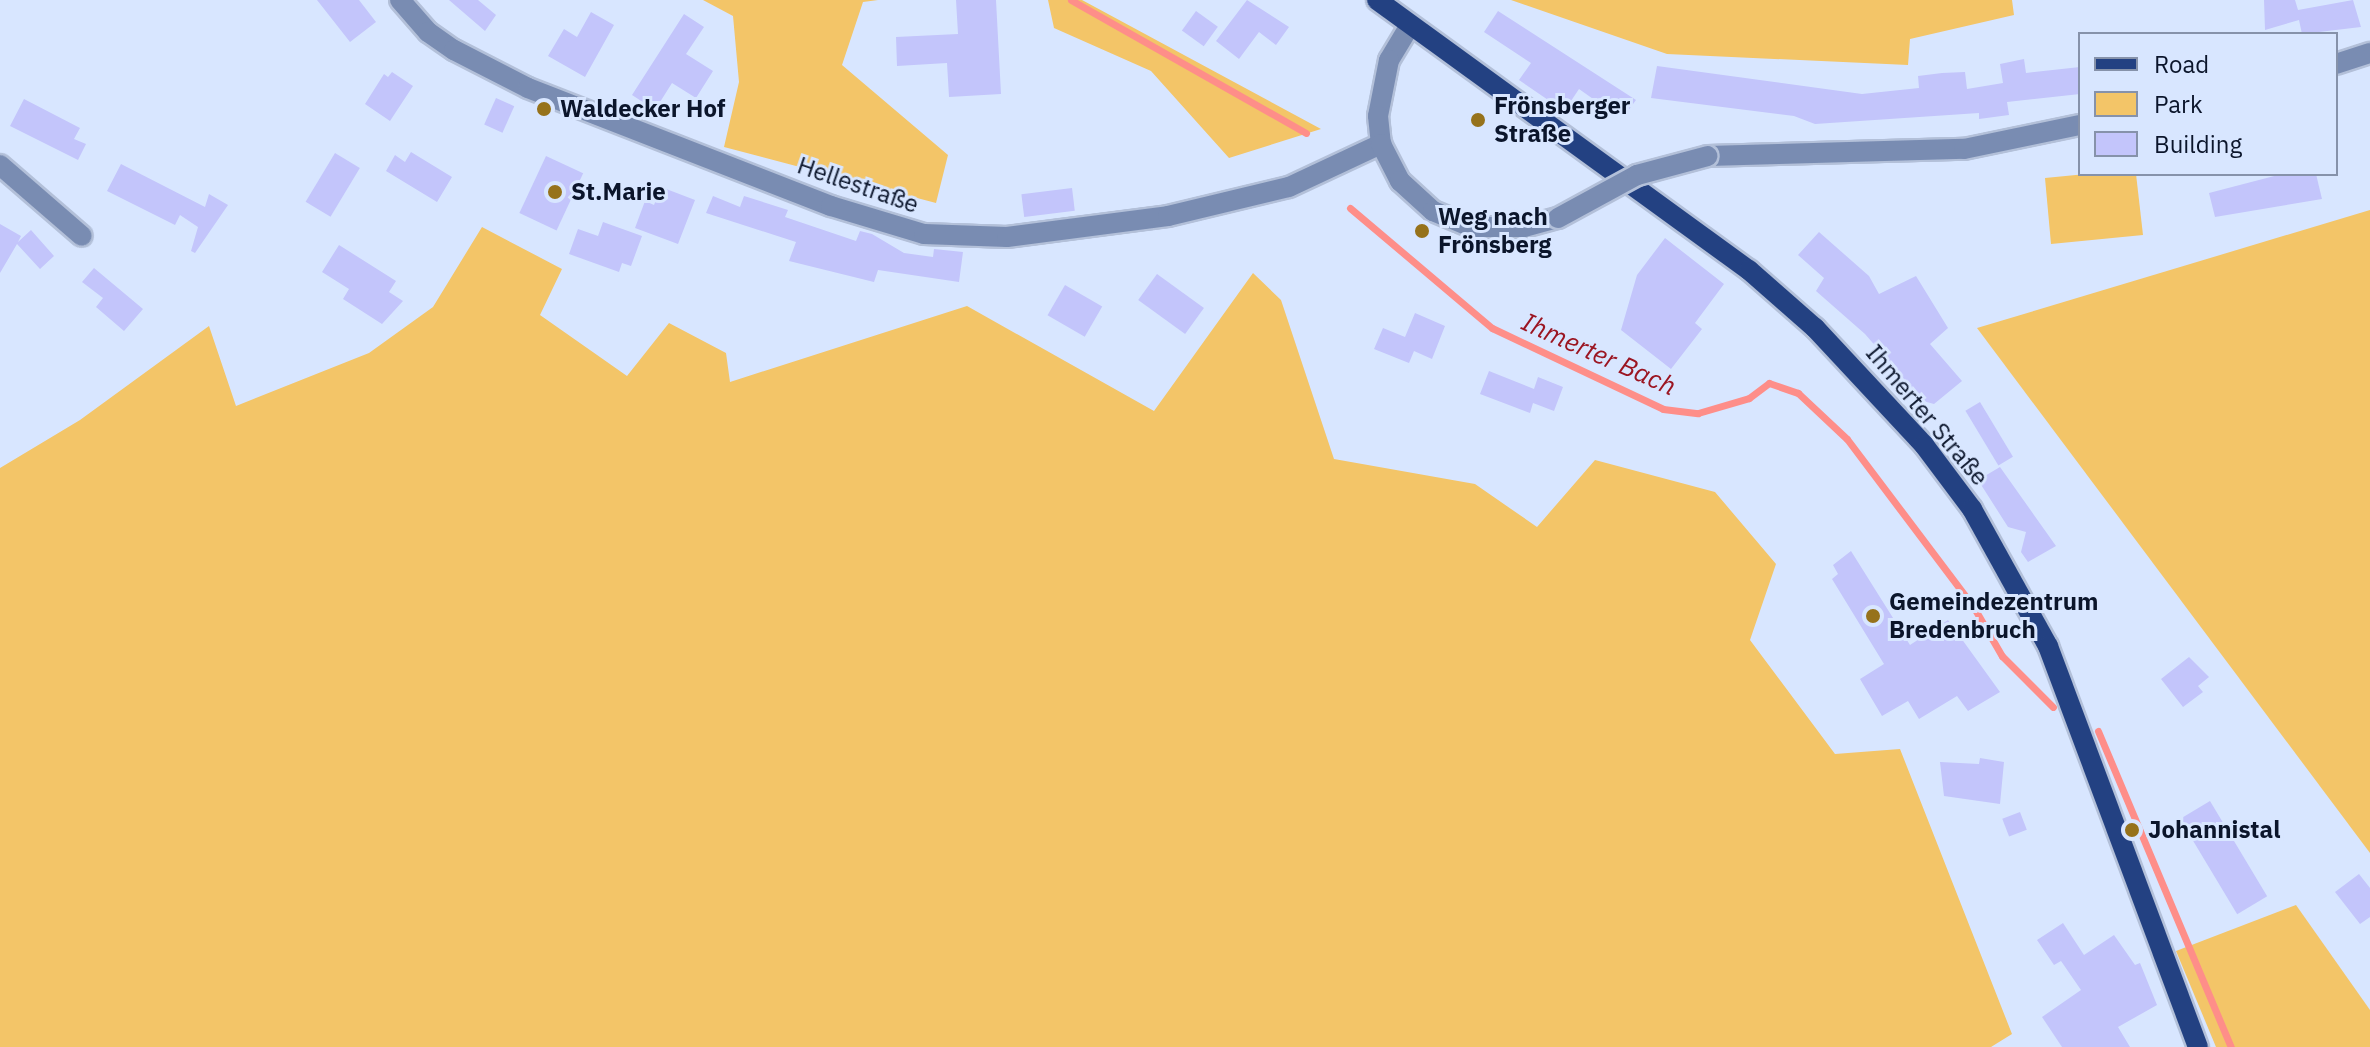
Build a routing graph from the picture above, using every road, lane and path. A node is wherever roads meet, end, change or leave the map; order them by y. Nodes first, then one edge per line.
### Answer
1 (400, 0) edge
2 (1377, 0) edge
3 (1409, 27) junction
4 (2370, 53) edge
5 (2338, 63) edge
6 (2078, 125) edge
7 (1381, 144) junction
8 (0, 165) edge
9 (82, 236) dead end
10 (2198, 1047) edge

1 - 7 street, Hellestraße
2 - 3 main road, Ihmerter Straße
3 - 7 street
3 - 10 main road, Ihmerter Straße
4 - 5 street
6 - 7 street, bridge
8 - 9 street

